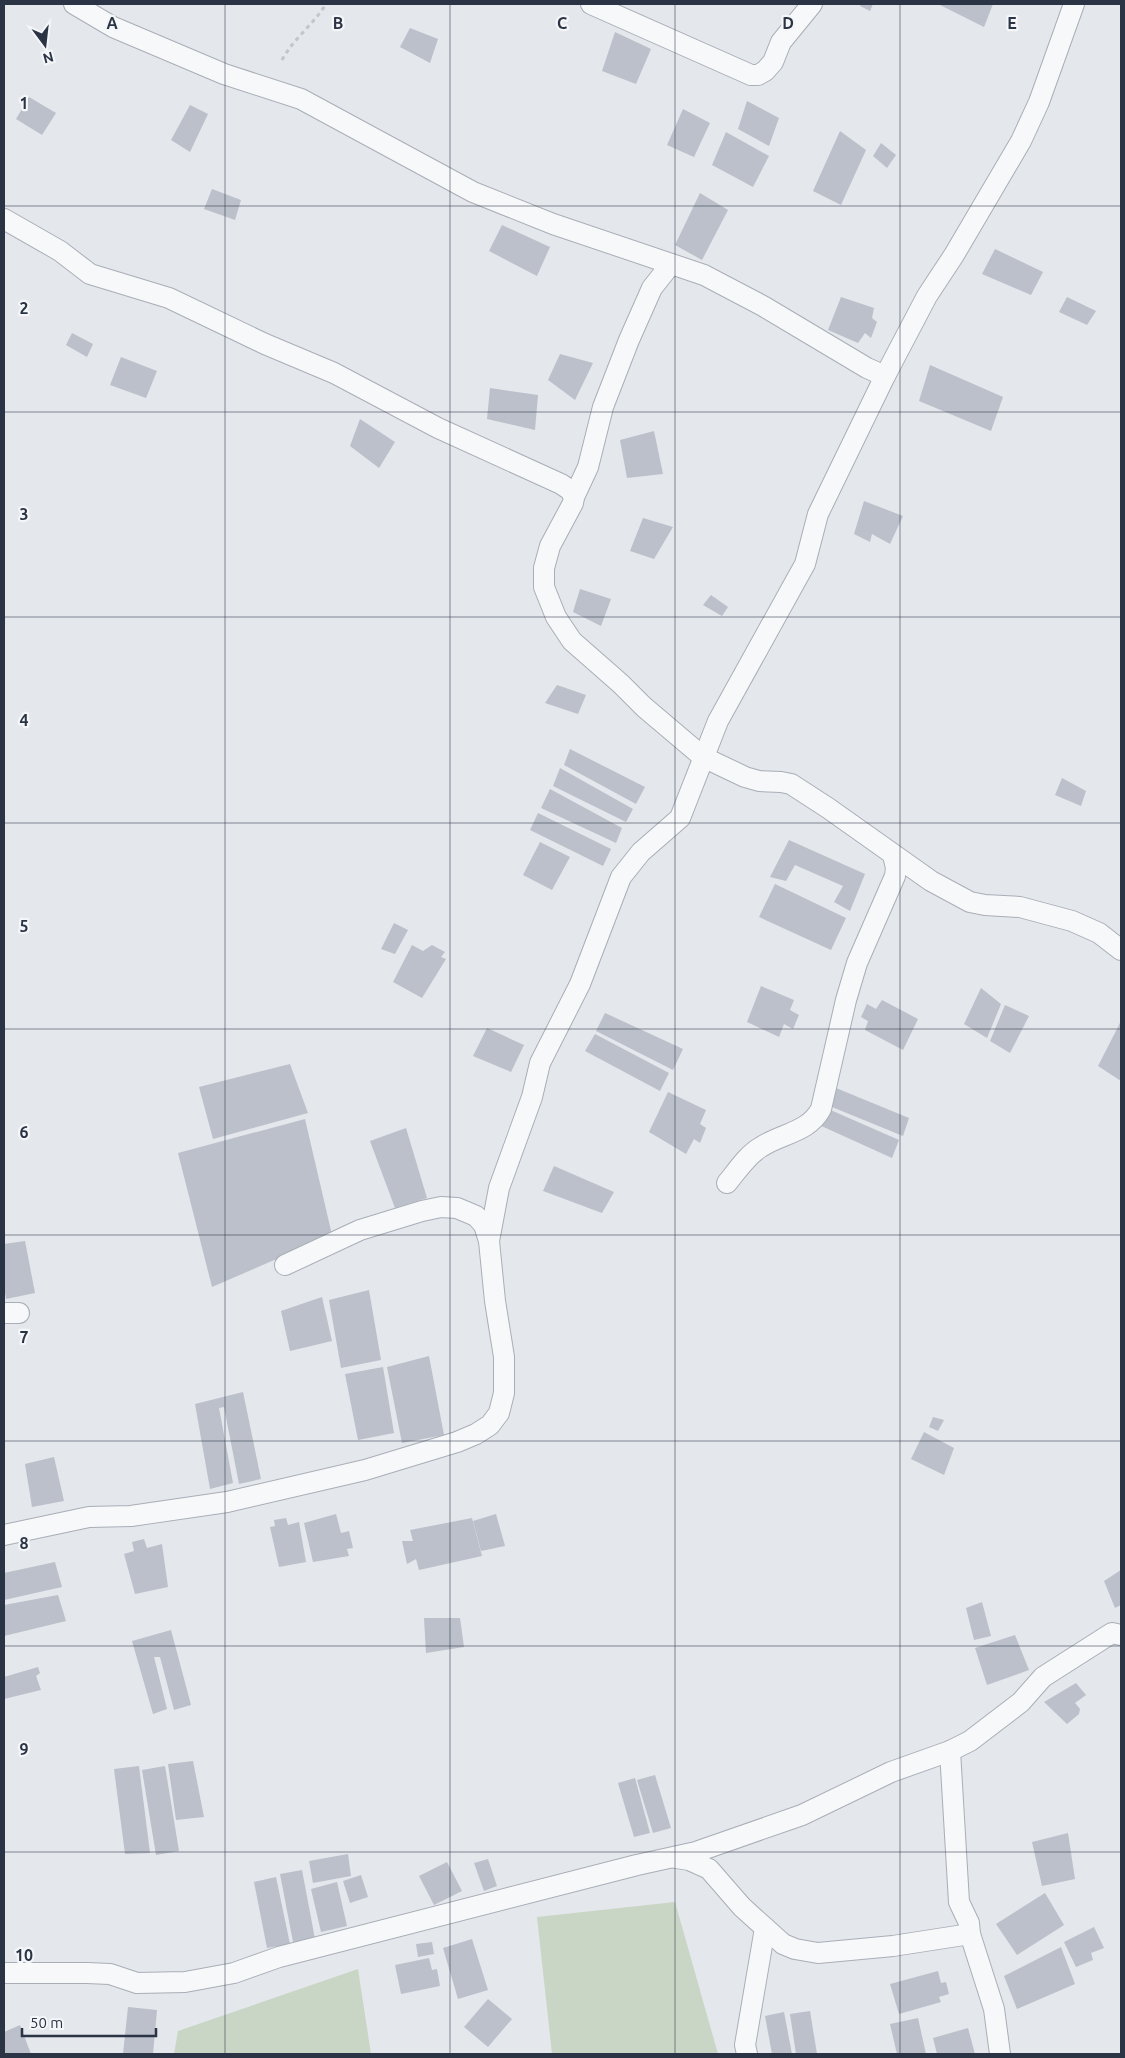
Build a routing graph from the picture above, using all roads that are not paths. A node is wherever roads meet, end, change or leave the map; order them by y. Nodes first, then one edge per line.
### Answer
1 (74, 4) edge
2 (591, 4) edge
3 (812, 4) edge
4 (1074, 4) edge
5 (4, 218) edge
6 (670, 264) junction
7 (885, 376) junction
8 (574, 497) junction
9 (703, 757) junction
10 (893, 855) junction
11 (1121, 950) edge
12 (727, 1183) dead end
13 (489, 1241) junction
14 (285, 1265) dead end
15 (4, 1535) edge
16 (1121, 1635) edge
17 (950, 1751) junction
18 (672, 1858) junction
19 (765, 1928) junction
20 (970, 1934) junction
21 (4, 1973) edge
22 (747, 2054) edge
23 (1000, 2054) edge

1 - 6 street
2 - 3 street
4 - 7 street
5 - 8 street
6 - 7 street
6 - 8 street
7 - 9 street
8 - 9 street
9 - 10 street
9 - 13 street
10 - 11 street
10 - 12 street
13 - 14 street
13 - 15 street
16 - 17 street
17 - 18 street
17 - 20 street
18 - 19 street
18 - 21 street
19 - 20 street
19 - 22 street
20 - 23 street

